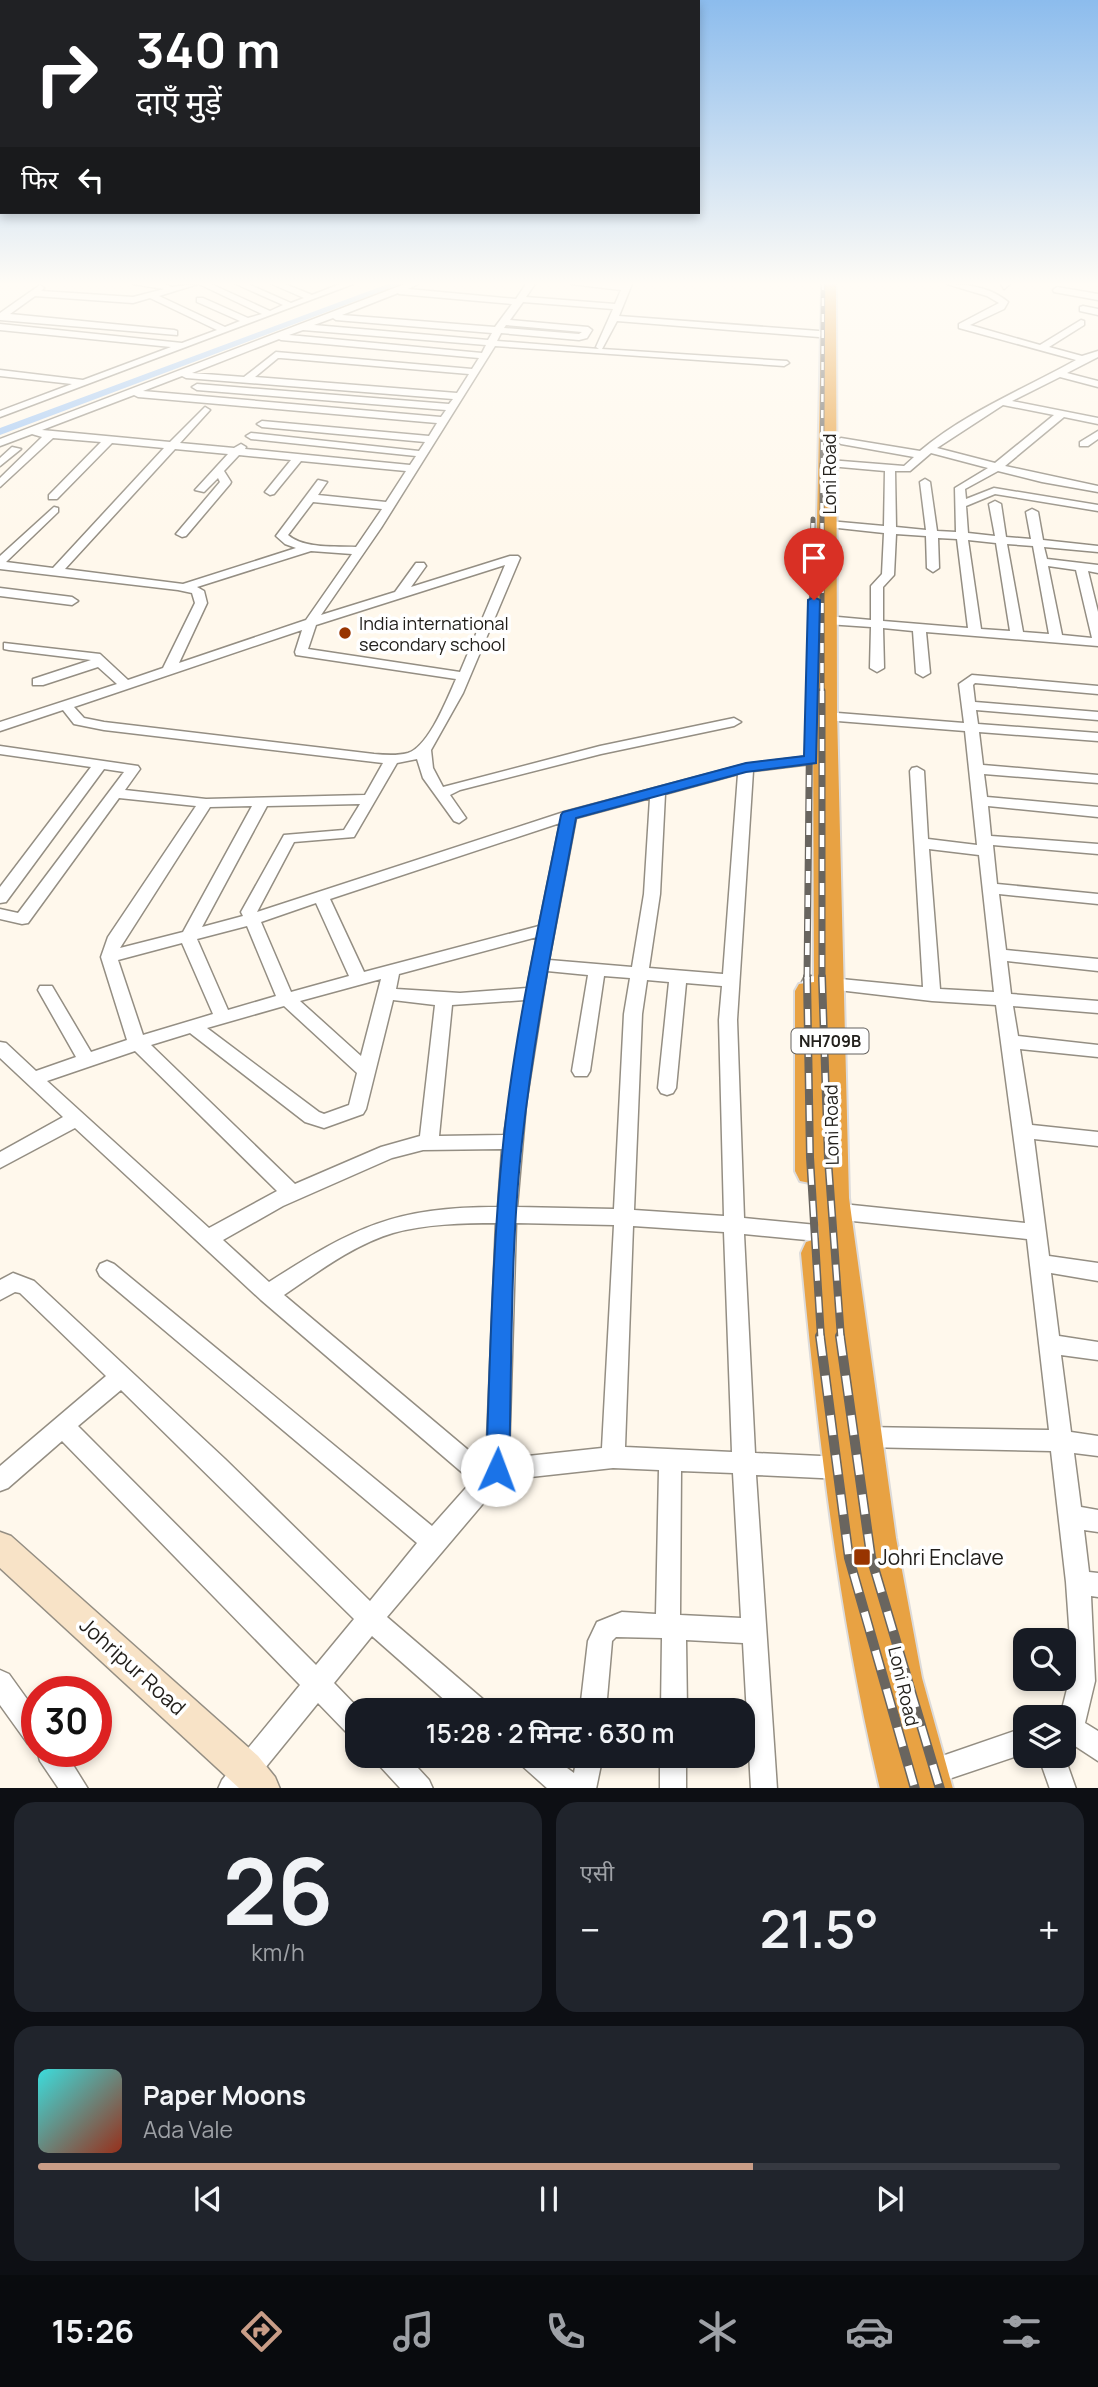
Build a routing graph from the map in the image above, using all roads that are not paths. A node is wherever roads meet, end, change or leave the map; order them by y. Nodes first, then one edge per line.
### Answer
1 (123, 367) edge
2 (196, 367) edge
3 (261, 367) edge
4 (422, 367) edge
5 (477, 367) edge
6 (818, 367) edge
7 (832, 367) edge
8 (1068, 367) edge
9 (474, 372) junction
10 (0, 373) edge
11 (1057, 373) junction
12 (180, 374) junction
13 (247, 379) junction
14 (84, 382) junction
15 (1098, 384) edge
16 (197, 387) dead end
17 (132, 394) junction
18 (458, 396) junction
19 (1001, 402) junction
20 (278, 406) junction
21 (451, 407) junction
22 (205, 410) dead end
23 (0, 414) edge
24 (1061, 415) junction
25 (443, 420) junction
26 (1098, 421) edge
27 (262, 424) junction
28 (30, 432) junction
29 (1098, 433) edge
30 (51, 434) junction
31 (251, 436) junction
32 (110, 439) junction
33 (430, 439) junction
34 (1, 443) edge
35 (1084, 444) dead end
36 (174, 445) junction
37 (16, 449) junction
38 (238, 451) junction
39 (33, 452) junction
40 (835, 452) junction
41 (926, 452) junction
42 (422, 454) junction
43 (299, 457) junction
44 (0, 463) edge
45 (997, 467) junction
46 (414, 468) junction
47 (890, 469) junction
48 (219, 471) junction
49 (1098, 480) edge
50 (322, 482) dead end
51 (925, 482) dead end
52 (0, 484) edge
53 (1092, 488) edge
54 (200, 490) dead end
55 (270, 492) dead end
56 (311, 498) junction
57 (995, 504) dead end
58 (960, 505) junction
59 (389, 506) junction
60 (1098, 508) edge
61 (1032, 512) dead end
62 (829, 524) junction
63 (890, 530) junction
64 (182, 534) dead end
65 (932, 534) junction
66 (962, 537) junction
67 (1001, 540) junction
68 (1039, 543) junction
69 (310, 547) junction
70 (1098, 549) edge
71 (360, 551) junction
72 (1043, 562) junction
73 (0, 564) edge
74 (419, 566) dead end
75 (1082, 567) junction
76 (933, 568) dead end
77 (1098, 569) edge
78 (56, 572) junction
79 (185, 587) junction
80 (0, 593) edge
81 (399, 595) junction
82 (72, 601) dead end
83 (827, 620) junction
84 (310, 623) junction
85 (878, 625) junction
86 (919, 628) junction
87 (975, 633) junction
88 (1017, 636) junction
89 (1056, 639) junction
90 (1098, 640) edge
91 (9, 646) dead end
92 (102, 661) junction
93 (877, 668) dead end
94 (168, 671) junction
95 (923, 673) dead end
96 (463, 676) junction
97 (38, 682) dead end
98 (126, 685) junction
99 (1098, 690) edge
100 (65, 705) junction
101 (967, 705) junction
102 (825, 716) junction
103 (1098, 716) edge
104 (734, 722) dead end
105 (0, 727) edge
106 (971, 727) junction
107 (1098, 737) edge
108 (0, 750) edge
109 (424, 750) junction
110 (392, 760) junction
111 (811, 760) junction
112 (101, 763) junction
113 (746, 768) junction
114 (976, 769) junction
115 (917, 771) dead end
116 (1098, 779) edge
117 (658, 790) junction
118 (116, 793) junction
119 (441, 794) junction
120 (370, 799) junction
121 (981, 801) junction
122 (262, 802) junction
123 (206, 803) junction
124 (1098, 812) edge
125 (569, 815) junction
126 (459, 818) dead end
127 (920, 843) junction
128 (986, 845) junction
129 (1098, 849) edge
130 (990, 888) junction
131 (321, 897) junction
132 (0, 898) edge
133 (1098, 899) edge
134 (0, 914) edge
135 (252, 919) junction
136 (547, 929) junction
137 (188, 938) junction
138 (999, 955) junction
139 (109, 957) junction
140 (540, 965) junction
141 (1098, 965) edge
142 (392, 970) junction
143 (597, 970) junction
144 (639, 974) junction
145 (678, 977) junction
146 (359, 978) junction
147 (731, 981) junction
148 (820, 983) junction
149 (46, 990) dead end
150 (386, 993) junction
151 (534, 993) junction
152 (932, 995) junction
153 (285, 997) junction
154 (1003, 997) junction
155 (444, 1001) junction
156 (1098, 1007) edge
157 (222, 1016) junction
158 (191, 1025) junction
159 (136, 1041) junction
160 (1010, 1042) junction
161 (1098, 1051) edge
162 (3, 1054) edge
163 (86, 1059) junction
164 (366, 1071) junction
165 (581, 1071) dead end
166 (32, 1079) junction
167 (667, 1088) dead end
168 (75, 1119) junction
169 (1024, 1131) junction
170 (1098, 1139) edge
171 (512, 1142) junction
172 (429, 1143) junction
173 (0, 1161) edge
174 (292, 1193) junction
175 (506, 1215) junction
176 (624, 1216) junction
177 (825, 1222) junction
178 (734, 1224) junction
179 (1035, 1232) junction
180 (206, 1239) junction
181 (1038, 1263) junction
182 (107, 1270) dead end
183 (1098, 1272) edge
184 (0, 1291) edge
185 (268, 1294) junction
186 (1049, 1344) junction
187 (1098, 1351) edge
188 (121, 1377) junction
189 (63, 1426) junction
190 (860, 1437) junction
191 (1061, 1441) junction
192 (1098, 1446) edge
193 (613, 1457) junction
194 (670, 1460) junction
195 (744, 1463) junction
196 (842, 1468) junction
197 (492, 1474) junction
198 (0, 1479) edge
199 (1069, 1517) junction
200 (1098, 1521) edge
201 (433, 1542) junction
202 (0, 1547) edge
203 (1088, 1583) edge
204 (370, 1618) junction
205 (671, 1627) junction
206 (753, 1630) junction
207 (0, 1683) edge
208 (316, 1683) junction
209 (462, 1698) edge
210 (595, 1698) edge
211 (674, 1698) edge
212 (1075, 1705) edge
213 (21, 1713) edge
214 (345, 1713) edge
215 (1076, 1733) edge
216 (1013, 1745) edge
217 (1098, 1748) edge
218 (60, 1767) edge
219 (400, 1768) edge
220 (544, 1768) edge
221 (588, 1768) edge
222 (673, 1768) edge
223 (1056, 1768) edge
224 (247, 1782) edge
225 (920, 1784) edge
226 (564, 1786) edge
227 (75, 1788) edge
228 (420, 1788) edge
229 (673, 1788) edge
230 (764, 1788) edge
231 (1063, 1788) edge

1 - 14 street
2 - 12 street
3 - 13 street
4 - 9 street
5 - 9 street
6 - 111 highway, Loni Road / NH709B
7 - 40 highway, Loni Road / NH709B
8 - 11 street
9 - 18 street
10 - 14 street
11 - 15 street
11 - 19 street
12 - 13 street
12 - 17 street
13 - 18 street
14 - 23 street
16 - 21 street
17 - 20 street
17 - 28 street
18 - 21 street
19 - 24 street
19 - 41 street
20 - 25 street
20 - 27 street
21 - 25 street
22 - 36 street
24 - 26 street
24 - 45 street
25 - 33 street
27 - 31 street
27 - 33 street
28 - 30 street
28 - 34 street
29 - 35 street
30 - 32 street
30 - 39 street
31 - 38 street
31 - 42 street
32 - 36 street
32 - 73 street
33 - 42 street
34 - 37 street
36 - 38 street
36 - 78 street
37 - 39 street
37 - 44 street
38 - 43 street
38 - 48 street
39 - 52 street
40 - 41 street
40 - 47 street
40 - 62 highway, Loni Road / NH709B
41 - 45 street
41 - 47 street
42 - 46 street
43 - 46 street
43 - 55 street
45 - 53 street
45 - 58 street
46 - 59 street
47 - 63 street
48 - 54 street
48 - 64 street
49 - 53 street
50 - 56 street
51 - 65 street
56 - 59 street
56 - 69 street
57 - 67 street
58 - 60 street
58 - 66 street
59 - 71 street
61 - 68 street
62 - 63 street
62 - 83 highway, Loni Road / NH709B
63 - 65 street
63 - 85 street
65 - 66 street
65 - 76 street
66 - 67 street
66 - 87 street
67 - 68 street
67 - 88 street
68 - 70 street
68 - 72 street
69 - 71 street
69 - 79 street
71 - 84 street
72 - 75 street
72 - 89 street
73 - 78 street
74 - 81 street
75 - 77 street
75 - 90 street
78 - 79 street
79 - 94 street
80 - 82 street
81 - 84 street
81 - 96 street
83 - 85 street
83 - 102 highway, Loni Road / NH709B
84 - 94 street
84 - 96 street
85 - 86 street
85 - 93 street
86 - 87 street
86 - 95 street
87 - 88 street
88 - 89 street
89 - 90 street
91 - 92 street
92 - 97 street
92 - 98 street
94 - 98 street
96 - 109 street
98 - 100 street
99 - 101 street
100 - 105 street
100 - 110 street
101 - 103 street
101 - 106 street
102 - 106 street
102 - 148 highway, Loni Road / NH709B
104 - 119 street
106 - 107 street
106 - 114 street
108 - 112 street
109 - 110 street
109 - 119 street
110 - 120 street
111 - 113 street
111 - 148 highway, Loni Road / NH709B
112 - 118 street
112 - 132 street
113 - 117 street
113 - 147 street
114 - 116 street
114 - 121 street
115 - 127 street
117 - 125 street
117 - 144 street
118 - 123 street
118 - 134 street
119 - 126 street
120 - 122 street
120 - 135 street
121 - 124 street
121 - 128 street
122 - 123 street
122 - 137 street
123 - 139 street
125 - 131 street
125 - 136 street
127 - 128 street
127 - 152 street
128 - 129 street
128 - 130 street
130 - 133 street
130 - 138 street
131 - 135 street
131 - 146 street
135 - 137 street
135 - 153 street
136 - 140 street
136 - 142 street
137 - 139 street
137 - 157 street
138 - 141 street
138 - 154 street
139 - 159 street
140 - 143 street
140 - 151 street
142 - 146 street
142 - 150 street
143 - 144 street
143 - 165 street
144 - 145 street
144 - 176 street
145 - 147 street
145 - 167 street
146 - 153 street
147 - 178 street
148 - 152 street
148 - 177 highway, Loni Road / NH709B
149 - 163 street
150 - 155 street
150 - 164 street
151 - 155 street
151 - 171 street
152 - 154 street
153 - 157 street
153 - 164 street
154 - 156 street
154 - 160 street
155 - 172 street
157 - 158 street
158 - 159 street
158 - 164 street
159 - 163 street
159 - 174 street
160 - 161 street
160 - 169 street
162 - 166 street
163 - 166 street
166 - 168 street
168 - 173 street
168 - 180 street
169 - 170 street
169 - 179 street
171 - 172 street
171 - 175 street
172 - 174 street
174 - 180 street
175 - 176 street
175 - 185 street
175 - 197 street
176 - 178 street
176 - 193 street
177 - 178 street
177 - 179 street
177 - 190 highway, Loni Road / NH709B
177 - 196 highway, Loni Road / NH709B
178 - 195 street
179 - 181 street
180 - 185 street
181 - 183 street
181 - 186 street
182 - 201 street
184 - 188 street
185 - 197 street
186 - 187 street
186 - 191 street
188 - 189 street
188 - 204 street
189 - 198 street
189 - 208 street
190 - 191 street
190 - 225 highway, Loni Road / NH709B
191 - 192 street
191 - 199 street
193 - 194 street
193 - 197 street
194 - 195 street
194 - 205 street
195 - 196 street
195 - 206 street
196 - 225 highway, Loni Road / NH709B
197 - 201 street
199 - 200 street
199 - 203 street
201 - 204 street
202 - 224 street, Johripur Road
203 - 212 street
204 - 208 street
204 - 209 street
205 - 206 street
205 - 210 street
205 - 211 street
206 - 230 street
207 - 213 street
208 - 214 street
208 - 224 street
215 - 217 street
216 - 225 street
218 - 227 street
219 - 228 street
220 - 226 street
221 - 226 street
222 - 229 street
223 - 231 street

